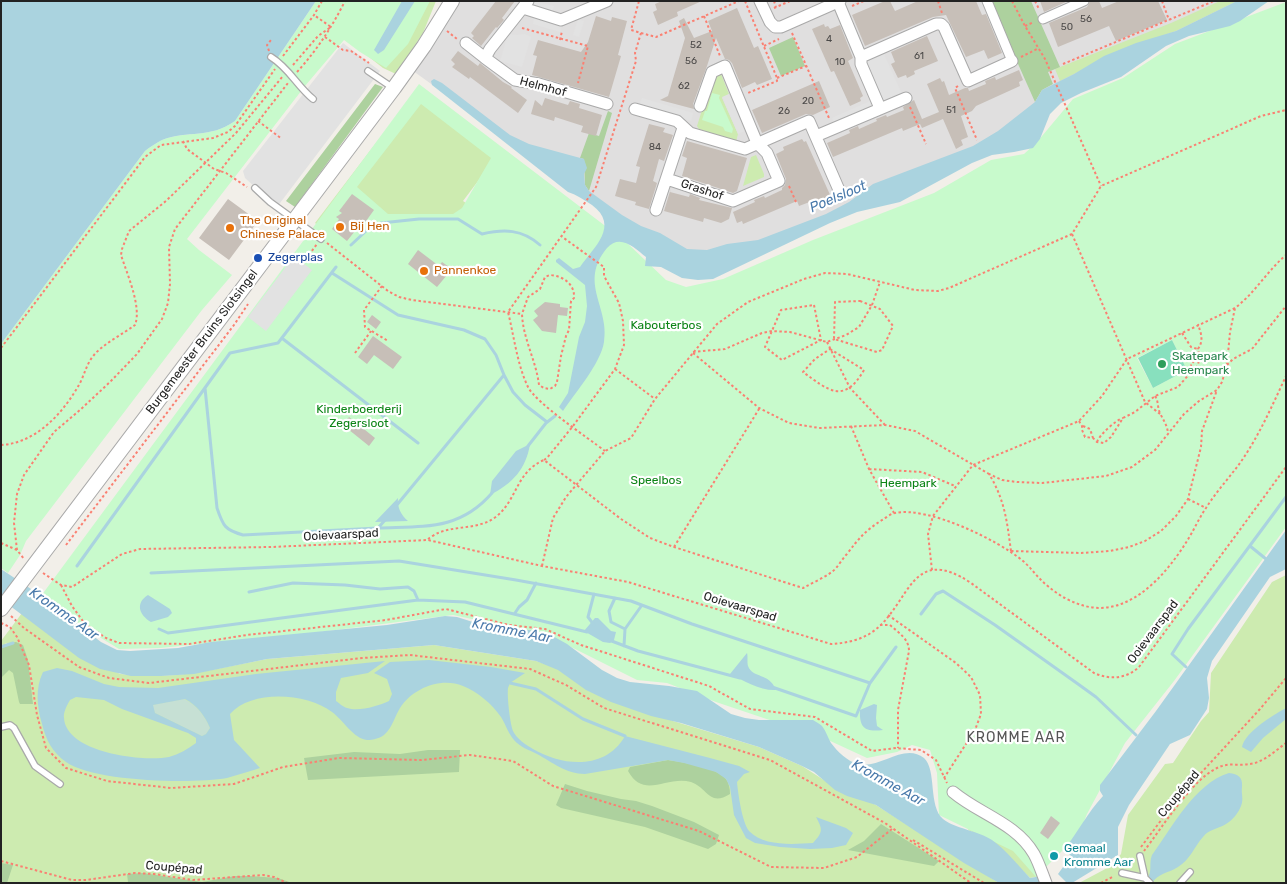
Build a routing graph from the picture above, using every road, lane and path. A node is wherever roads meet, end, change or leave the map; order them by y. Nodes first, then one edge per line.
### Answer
1 (322, 1) edge
2 (346, 1) edge
3 (452, 1) edge
4 (606, 1) edge
5 (639, 1) edge
6 (739, 1) edge
7 (745, 1) edge
8 (760, 1) edge
9 (774, 1) edge
10 (790, 1) edge
11 (987, 1) edge
12 (1012, 1) edge
13 (1084, 1) edge
14 (1162, 1) edge
15 (1214, 1) edge
16 (839, 2) edge
17 (526, 5) edge
18 (776, 7) junction
19 (765, 13) junction
20 (314, 14) junction
21 (704, 16) junction
22 (1043, 18) dead end
23 (1170, 20) junction
24 (331, 27) junction
25 (522, 28) dead end
26 (641, 33) junction
27 (792, 33) dead end
28 (325, 37) junction
29 (466, 43) dead end
30 (1039, 48) junction
31 (862, 57) junction
32 (271, 58) dead end
33 (485, 58) junction
34 (1012, 61) junction
35 (280, 63) junction
36 (1063, 64) dead end
37 (374, 66) dead end
38 (725, 66) junction
39 (806, 66) junction
40 (287, 71) junction
41 (368, 71) dead end
42 (293, 77) junction
43 (777, 78) junction
44 (968, 81) junction
45 (394, 88) junction
46 (574, 95) junction
47 (736, 97) junction
48 (906, 98) joint
49 (313, 99) dead end
50 (607, 104) dead end
51 (700, 106) dead end
52 (621, 108) junction
53 (880, 108) junction
54 (635, 109) joint
55 (1286, 110) edge
56 (258, 121) junction
57 (683, 128) junction
58 (833, 129) junction
59 (816, 136) junction
60 (282, 139) dead end
61 (977, 140) dead end
62 (183, 141) junction
63 (756, 144) junction
64 (926, 144) dead end
65 (205, 163) junction
66 (219, 172) junction
67 (667, 179) junction
68 (779, 181) junction
69 (1101, 186) junction
70 (255, 188) joint
71 (839, 190) dead end
72 (796, 202) dead end
73 (656, 210) dead end
74 (294, 219) junction
75 (1072, 234) junction
76 (561, 236) junction
77 (321, 238) junction
78 (1286, 255) edge
79 (303, 263) dead end
80 (880, 282) junction
81 (382, 286) junction
82 (249, 301) dead end
83 (872, 305) junction
84 (1286, 306) edge
85 (1235, 308) junction
86 (508, 312) junction
87 (522, 314) junction
88 (1198, 324) junction
89 (370, 331) junction
90 (772, 331) junction
91 (1182, 333) junction
92 (834, 339) junction
93 (822, 340) junction
94 (388, 341) dead end
95 (828, 342) junction
96 (1, 348) edge
97 (830, 349) junction
98 (1198, 349) junction
99 (693, 352) junction
100 (355, 353) dead end
101 (1200, 356) junction
102 (1127, 359) junction
103 (1227, 365) junction
104 (615, 368) junction
105 (1191, 372) junction
106 (1286, 376) edge
107 (850, 388) junction
108 (1217, 390) junction
109 (1155, 396) junction
110 (655, 399) junction
111 (1145, 402) junction
112 (759, 408) junction
113 (1160, 414) junction
114 (1123, 418) junction
115 (1079, 421) junction
116 (885, 425) junction
117 (573, 426) junction
118 (851, 426) junction
119 (1082, 426) junction
120 (1113, 426) junction
121 (1116, 429) junction
122 (1168, 432) junction
123 (1093, 438) junction
124 (1097, 442) junction
125 (1, 445) edge
126 (606, 451) junction
127 (544, 460) junction
128 (973, 465) junction
129 (1286, 467) edge
130 (869, 469) junction
131 (989, 474) junction
132 (576, 484) junction
133 (955, 486) junction
134 (1188, 499) junction
135 (1206, 508) junction
136 (894, 512) junction
137 (933, 516) junction
138 (428, 540) junction
139 (1, 543) edge
140 (674, 547) junction
141 (16, 550) junction
142 (60, 551) dead end
143 (1011, 551) junction
144 (24, 561) dead end
145 (542, 566) junction
146 (932, 570) junction
147 (41, 571) dead end
148 (61, 585) junction
149 (4, 609) edge
150 (888, 615) junction
151 (2, 624) edge
152 (880, 625) junction
153 (1286, 678) edge
154 (1, 727) edge
155 (1286, 743) edge
156 (898, 748) junction
157 (60, 784) dead end
158 (953, 792) dead end
159 (893, 828) junction
160 (896, 830) junction
161 (1140, 856) junction
162 (1, 861) edge
163 (1190, 872) dead end
164 (1122, 873) joint
165 (1044, 878) edge
166 (1145, 878) junction
167 (287, 883) edge
168 (972, 883) edge
169 (984, 883) edge
170 (1101, 883) edge
171 (1150, 883) edge
172 (1180, 883) edge

1 - 20 path
2 - 24 path
3 - 45 street, Burgemeester Bruins Slotsingel
4 - 17 street
5 - 26 path
6 - 21 path
7 - 43 path
8 - 19 street
9 - 18 path
10 - 18 path
11 - 34 street
12 - 30 path
13 - 22 street
14 - 23 path
15 - 23 path
16 - 19 street
16 - 31 street
17 - 33 street
18 - 19 path
20 - 24 path
20 - 35 path
21 - 26 path
21 - 38 path
23 - 36 path
24 - 28 path
24 - 40 path
25 - 46 path
26 - 52 path
27 - 39 path
28 - 37 path
28 - 42 path
29 - 33 street, Helmhof
30 - 34 path
30 - 69 path
31 - 44 street
31 - 53 street
32 - 35 lane
33 - 46 street, Helmhof
34 - 44 street
35 - 40 lane
35 - 62 path
38 - 47 street
38 - 51 street
39 - 43 path
39 - 58 path
40 - 42 lane
40 - 65 path
41 - 45 lane
42 - 49 lane
42 - 56 path
43 - 47 path
44 - 61 path
45 - 74 street, Burgemeester Bruins Slotsingel
46 - 50 street, Helmhof
47 - 63 street
48 - 53 street
48 - 64 path
52 - 54 path
52 - 76 path
53 - 58 street
54 - 57 street
55 - 69 path
56 - 60 path
56 - 66 path
57 - 63 street
57 - 67 street, Grashof
58 - 59 street
59 - 63 street
59 - 71 street
62 - 65 path
62 - 96 path
63 - 68 street
65 - 66 path
65 - 125 path
66 - 70 path
66 - 141 path
67 - 68 street, Grashof
67 - 73 street, Grashof
68 - 72 path
69 - 75 path
70 - 74 lane
74 - 77 lane
74 - 149 street, Burgemeester Bruins Slotsingel
75 - 80 path
75 - 102 path
76 - 86 path
76 - 104 path
77 - 79 path
77 - 81 path
78 - 85 path
80 - 83 path
80 - 99 path
81 - 86 path
81 - 89 path
82 - 142 path, Burgemeester Bruins Slotsingel
83 - 92 path
83 - 92 path
83 - 92 path
84 - 103 path
85 - 88 path
85 - 103 path
86 - 87 path
86 - 117 path
87 - 87 path
88 - 91 path
88 - 98 path
89 - 94 path
89 - 100 path
90 - 93 path
90 - 93 path
90 - 93 path
90 - 99 path
91 - 98 path
91 - 102 path
92 - 95 path
93 - 95 path
95 - 97 path
97 - 107 path
97 - 107 path
97 - 107 path
98 - 101 path
99 - 110 path
99 - 112 path
101 - 105 path
101 - 105 path
102 - 111 path
102 - 115 path
103 - 108 path
104 - 110 path
104 - 117 path
105 - 109 path
106 - 135 path
107 - 116 path
108 - 122 path
108 - 134 path
109 - 111 path
109 - 113 path
110 - 126 path
111 - 113 path
111 - 114 path
112 - 118 path
112 - 140 path
113 - 122 path
114 - 120 path
114 - 121 path
115 - 119 path
115 - 128 path
116 - 118 path
116 - 128 path
117 - 126 path
117 - 127 path
118 - 130 path
119 - 123 path
119 - 123 path
120 - 121 path
120 - 124 path
121 - 124 path
122 - 131 path
123 - 124 path
126 - 132 path
127 - 132 path
127 - 138 path
128 - 131 path
128 - 133 path
129 - 146 path, Ooievaarspad
130 - 133 path
130 - 136 path
131 - 143 path
132 - 140 path
132 - 145 path
133 - 137 path
134 - 135 path
134 - 143 path
135 - 143 path
136 - 137 path
136 - 140 path
137 - 143 path
137 - 146 path
138 - 145 path, Ooievaarspad
138 - 148 path, Ooievaarspad
139 - 141 path
141 - 144 path
145 - 152 path, Ooievaarspad
146 - 150 path, Ooievaarspad
147 - 148 path
148 - 156 path
149 - 159 path
150 - 152 path, Ooievaarspad
150 - 156 path
151 - 159 path
152 - 156 path
153 - 161 path
154 - 157 lane
155 - 161 path, Coupépad
158 - 165 street
159 - 160 path
160 - 168 path
160 - 169 path
161 - 166 lane
162 - 167 path, Coupépad
163 - 172 lane
164 - 166 lane
164 - 170 path
166 - 171 lane

